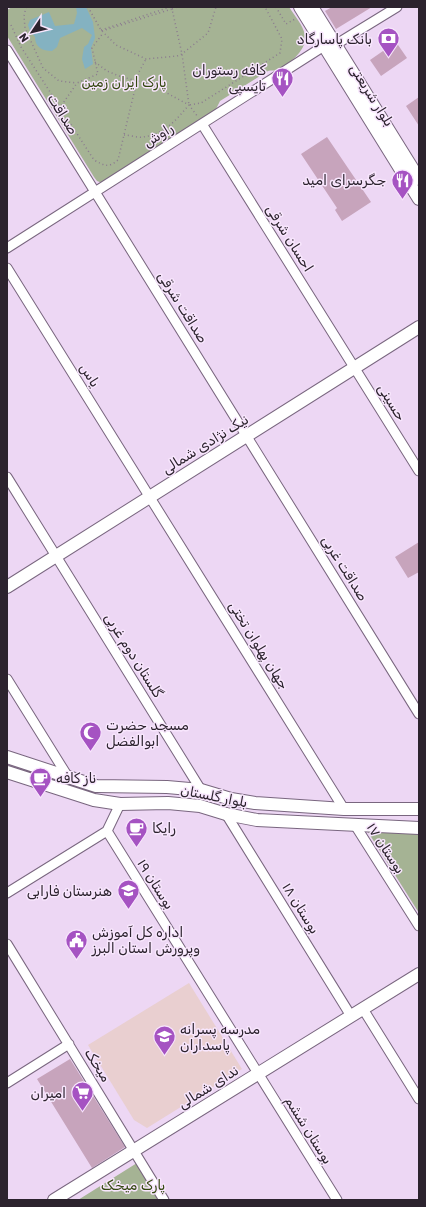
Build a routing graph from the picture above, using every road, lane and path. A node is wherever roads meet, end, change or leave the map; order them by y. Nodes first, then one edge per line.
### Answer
1 (26, 7) edge
2 (88, 7) edge
3 (177, 7) edge
4 (216, 7) edge
5 (265, 7) edge
6 (276, 7) edge
7 (300, 7) edge
8 (312, 7) edge
9 (397, 7) edge
10 (171, 8) edge
11 (286, 24) dead end
12 (11, 25) dead end
13 (102, 31) junction
14 (330, 46) junction
15 (7, 50) edge
16 (182, 54) junction
17 (146, 59) junction
18 (95, 62) junction
19 (137, 80) junction
20 (77, 83) junction
21 (189, 104) junction
22 (60, 106) junction
23 (51, 122) junction
24 (202, 124) junction
25 (124, 135) junction
26 (419, 179) edge
27 (95, 192) junction
28 (419, 199) edge
29 (7, 248) edge
30 (7, 268) edge
31 (419, 327) edge
32 (355, 368) junction
33 (246, 436) junction
34 (419, 471) edge
35 (7, 477) edge
36 (150, 497) junction
37 (56, 556) junction
38 (7, 587) edge
39 (7, 678) edge
40 (419, 714) edge
41 (7, 757) edge
42 (7, 772) edge
43 (68, 777) junction
44 (201, 790) junction
45 (120, 804) junction
46 (344, 809) junction
47 (419, 809) edge
48 (226, 814) junction
49 (355, 825) junction
50 (419, 828) edge
51 (107, 831) junction
52 (7, 893) edge
53 (419, 926) edge
54 (7, 944) edge
55 (419, 974) edge
56 (363, 1009) junction
57 (351, 1016) junction
58 (68, 1044) junction
59 (258, 1074) junction
60 (7, 1083) edge
61 (419, 1099) edge
62 (134, 1150) junction
63 (54, 1200) edge
64 (164, 1200) edge
65 (337, 1200) edge

1 - 20 path
2 - 13 path
3 - 10 path
4 - 16 path
5 - 21 path
6 - 11 path
7 - 14 main road, بلوار شریعتی
8 - 14 main road, بلوار شریعتی
9 - 14 street, راوش
10 - 13 path
10 - 16 path
12 - 22 path
13 - 17 path
13 - 18 path
14 - 24 street, راوش
14 - 26 main road, بلوار شریعتی
14 - 28 main road, بلوار شریعتی
15 - 23 street, صداقت
16 - 17 path
16 - 21 path
17 - 19 path
18 - 19 path
18 - 20 path
19 - 21 path
19 - 25 path
20 - 22 path
21 - 24 path
21 - 25 path
22 - 23 path
22 - 25 path
23 - 27 street, صداقت
24 - 27 street, راوش
24 - 32 street, احسان شرقی
27 - 29 street, راوش
27 - 33 street, صداقت شرقی
30 - 36 street, یاس
31 - 32 main road, نیک نژادی شمالی
32 - 33 main road, نیک نژادی شمالی
32 - 34 street, حسینی
33 - 36 main road, نیک نژادی شمالی
33 - 40 street, صداقت غربی
35 - 37 street, گلستان دوم غربی
36 - 37 main road, نیک نژادی شمالی
36 - 46 street, جهان پهلوان تختی
37 - 38 main road, نیک نژادی شمالی
37 - 44 street, گلستان دوم غربی
39 - 43 street
41 - 43 main road, بلوار گلستان
42 - 45 main road, بلوار گلستان
43 - 44 main road, بلوار گلستان
44 - 46 main road, بلوار گلستان
45 - 48 main road, بلوار گلستان
45 - 51 street
46 - 47 main road, بلوار گلستان
48 - 49 main road, بلوار گلستان
48 - 57 street, بوستان ۱۸
49 - 50 main road, بلوار گلستان
49 - 53 street, بوستان ۱۷
51 - 52 street
51 - 59 street, بوستان ۱۹
54 - 58 street, میخک
55 - 56 main road, ندای شمالی
56 - 57 main road, ندای شمالی
56 - 61 street
57 - 59 main road, ندای شمالی
58 - 60 street
58 - 62 street, میخک
59 - 62 main road, ندای شمالی
59 - 65 street, بوستان ششم
62 - 63 main road, ندای شمالی
62 - 64 street, میخک

